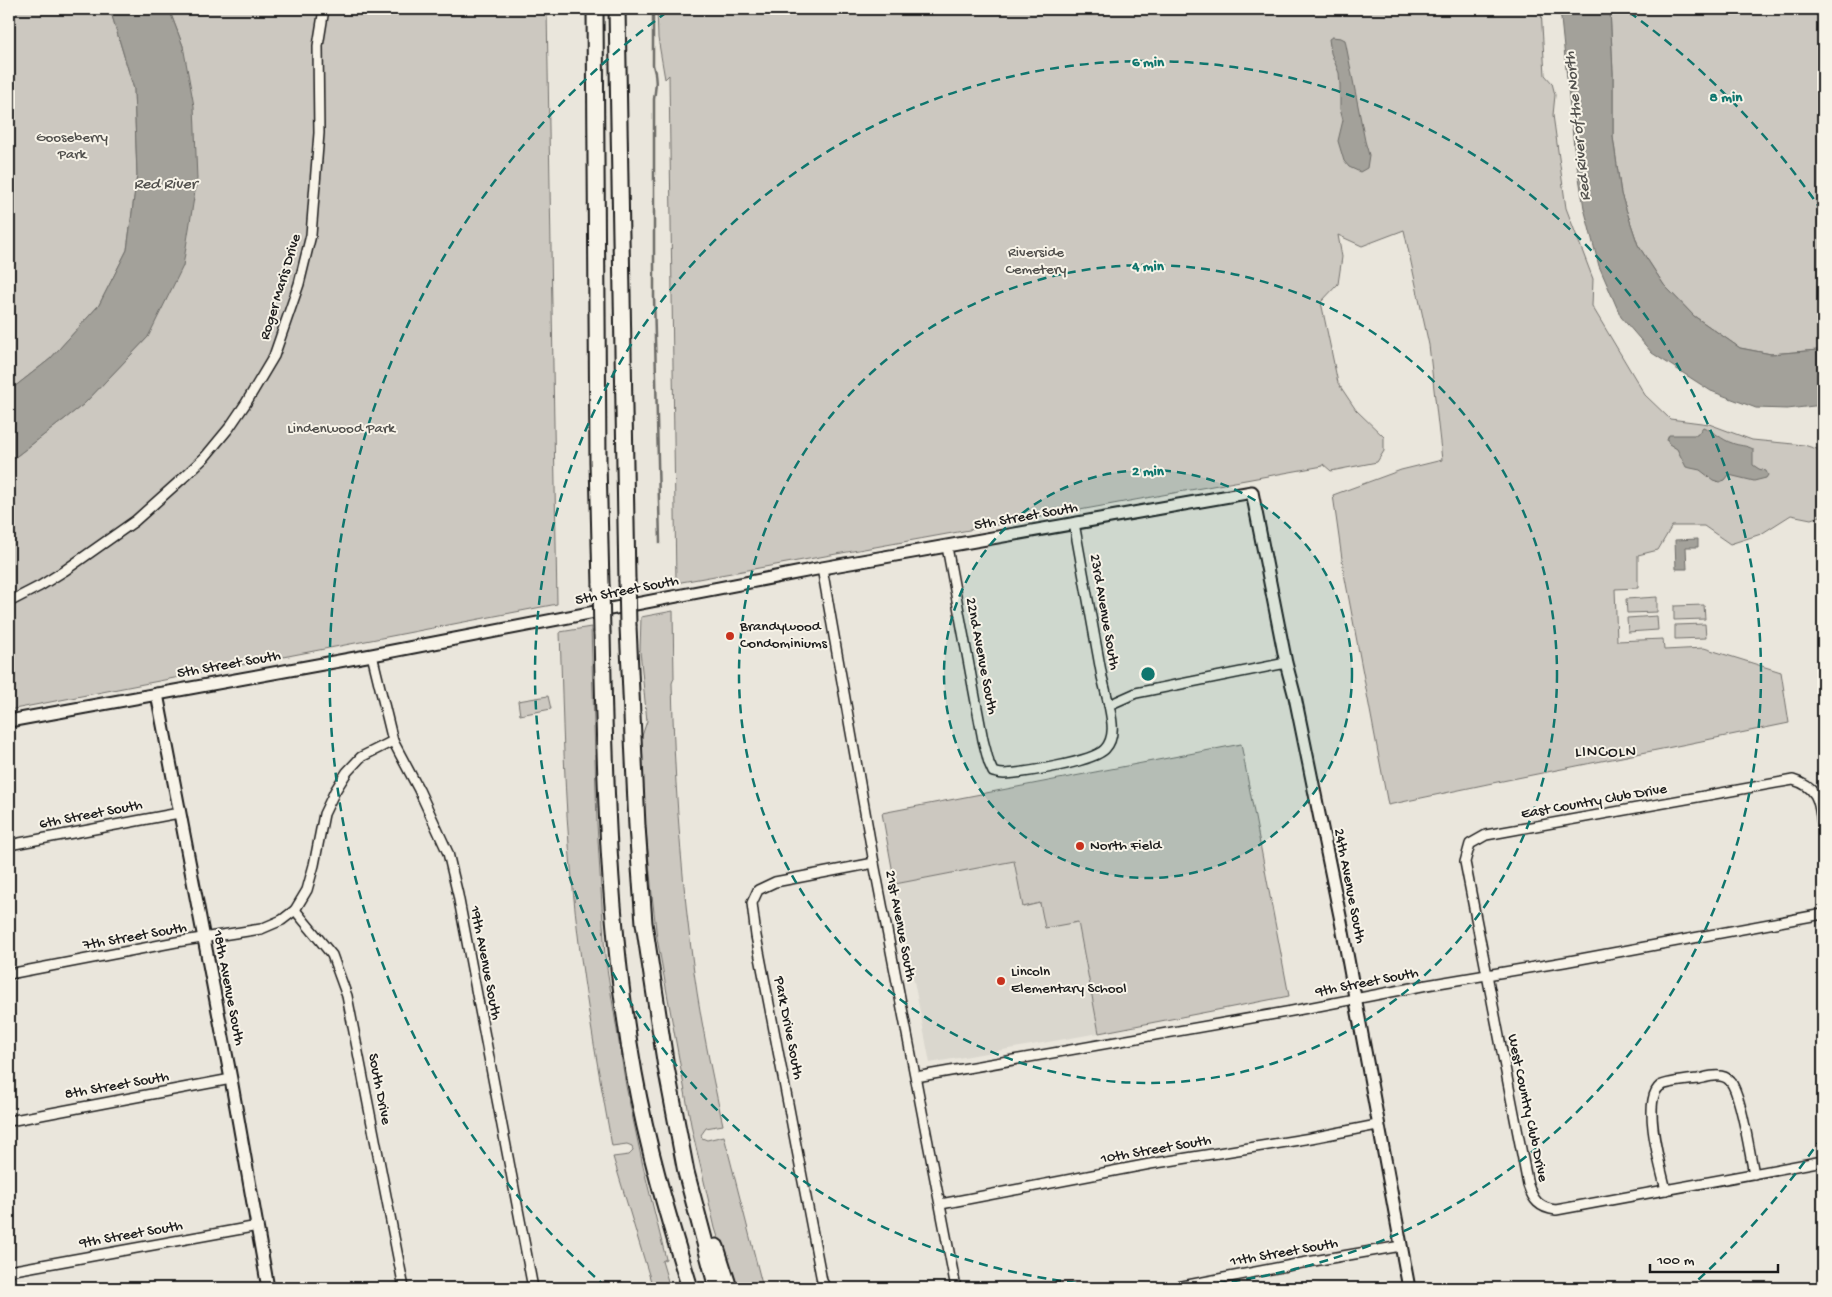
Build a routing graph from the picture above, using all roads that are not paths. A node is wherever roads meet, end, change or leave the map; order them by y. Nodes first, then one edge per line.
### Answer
1 (324, 9) edge
2 (595, 9) edge
3 (617, 9) edge
4 (1252, 492) joint
5 (1074, 524) junction
6 (947, 547) junction
7 (822, 568) junction
8 (9, 602) edge
9 (372, 655) junction
10 (1286, 663) junction
11 (157, 694) junction
12 (1109, 705) junction
13 (9, 721) edge
14 (393, 741) junction
15 (179, 813) junction
16 (1823, 830) edge
17 (9, 845) edge
18 (874, 863) junction
19 (295, 910) junction
20 (1823, 914) edge
21 (203, 938) junction
22 (9, 974) edge
23 (1486, 976) junction
24 (1355, 999) junction
25 (916, 1077) junction
26 (231, 1080) junction
27 (9, 1121) edge
28 (1377, 1125) junction
29 (679, 1133) junction
30 (1823, 1161) edge
31 (1754, 1174) junction
32 (1666, 1190) junction
33 (941, 1204) junction
34 (258, 1226) junction
35 (676, 1241) junction
36 (1401, 1246) junction
37 (9, 1271) edge
38 (268, 1288) edge
39 (404, 1288) edge
40 (533, 1288) edge
41 (683, 1288) edge
42 (690, 1288) edge
43 (717, 1288) edge
44 (729, 1288) edge
45 (826, 1288) edge
46 (956, 1288) edge
47 (1172, 1288) edge
48 (1409, 1288) edge

1 - 8 street, Roger Maris Drive
2 - 35 highway, bridge
3 - 29 highway, bridge
4 - 5 street, 5th Street South
4 - 10 street, 24th Avenue South
5 - 6 street, 5th Street South
5 - 12 street, 23rd Avenue South
6 - 7 street, 5th Street South
6 - 12 street, 22nd Avenue South
7 - 9 street, 5th Street South
7 - 18 street, 21st Avenue South
9 - 11 street, 5th Street South
9 - 14 street, 19th Avenue South
10 - 12 street
10 - 24 street, 24th Avenue South
11 - 13 street, 5th Street South
11 - 15 street, 18th Avenue South
14 - 19 street, 7th Street South
14 - 40 street, 19th Avenue South
15 - 17 street, 6th Street South
15 - 21 street, 18th Avenue South
16 - 23 street, East Country Club Drive
18 - 25 street, 21st Avenue South
18 - 45 street, Park Drive South
19 - 21 street, 7th Street South
19 - 39 street, South Drive
20 - 23 street, 9th Street South
21 - 22 street, 7th Street South
21 - 26 street, 18th Avenue South
23 - 24 street, 9th Street South
23 - 32 street, West Country Club Drive
24 - 25 street, 9th Street South
24 - 28 street, 24th Avenue South
25 - 33 street, 21st Avenue South
26 - 27 street, 8th Street South
26 - 34 street, 18th Avenue South
28 - 33 street, 10th Street South
28 - 36 street, 24th Avenue South
29 - 43 highway
29 - 44 highway
30 - 31 street, West Country Club Drive
31 - 32 street, West Country Club Drive
31 - 32 street
33 - 46 street, 21st Avenue South
34 - 37 street, 9th Street South
34 - 38 street, 18th Avenue South
35 - 41 highway
35 - 42 highway
36 - 47 street, 11th Street South
36 - 48 street, 24th Avenue South

